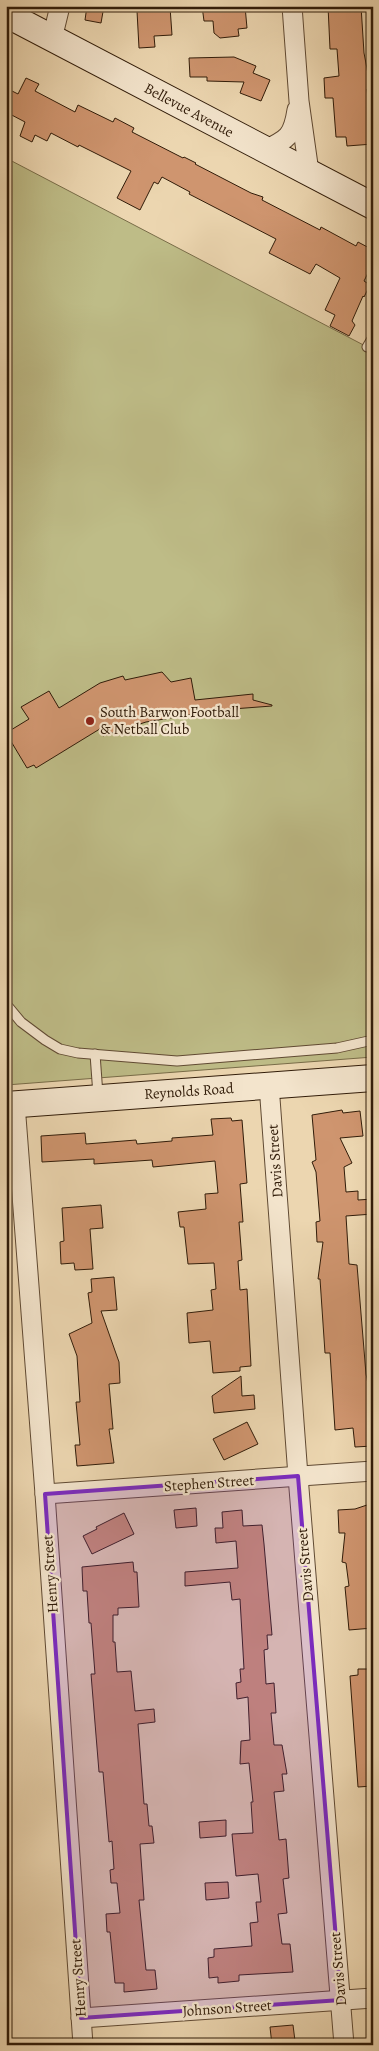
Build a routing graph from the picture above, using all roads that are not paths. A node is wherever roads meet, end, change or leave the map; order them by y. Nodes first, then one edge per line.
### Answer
1 (60, 6) edge
2 (292, 6) edge
3 (6, 14) edge
4 (52, 39) junction
5 (299, 101) junction
6 (265, 150) junction
7 (309, 172) junction
8 (373, 206) edge
9 (373, 336) edge
10 (367, 347) dead end
11 (6, 1004) edge
12 (373, 1040) edge
13 (95, 1054) junction
14 (373, 1078) edge
15 (270, 1085) junction
16 (98, 1098) junction
17 (10, 1105) edge
18 (373, 1471) edge
19 (298, 1476) junction
20 (45, 1494) junction
21 (373, 1998) edge
22 (341, 2000) junction
23 (81, 2018) junction
24 (83, 2045) edge
25 (344, 2045) edge

1 - 4 street
2 - 5 street
3 - 4 street, Bellevue Avenue
4 - 6 street, Bellevue Avenue
5 - 6 street
5 - 7 street
6 - 7 street, Bellevue Avenue
7 - 8 street, Bellevue Avenue
9 - 10 lane
11 - 13 lane
12 - 13 lane
13 - 16 lane
14 - 15 street, Reynolds Road
15 - 16 street, Reynolds Road
15 - 19 street, Davis Street
16 - 17 street, Reynolds Road
17 - 20 street, Henry Street
18 - 19 street, Stephen Street
19 - 20 street, Stephen Street
19 - 22 street, Davis Street
20 - 23 street, Henry Street
21 - 22 street, Johnson Street
22 - 23 street, Johnson Street
22 - 25 street, Davis Street
23 - 24 street, Henry Street

